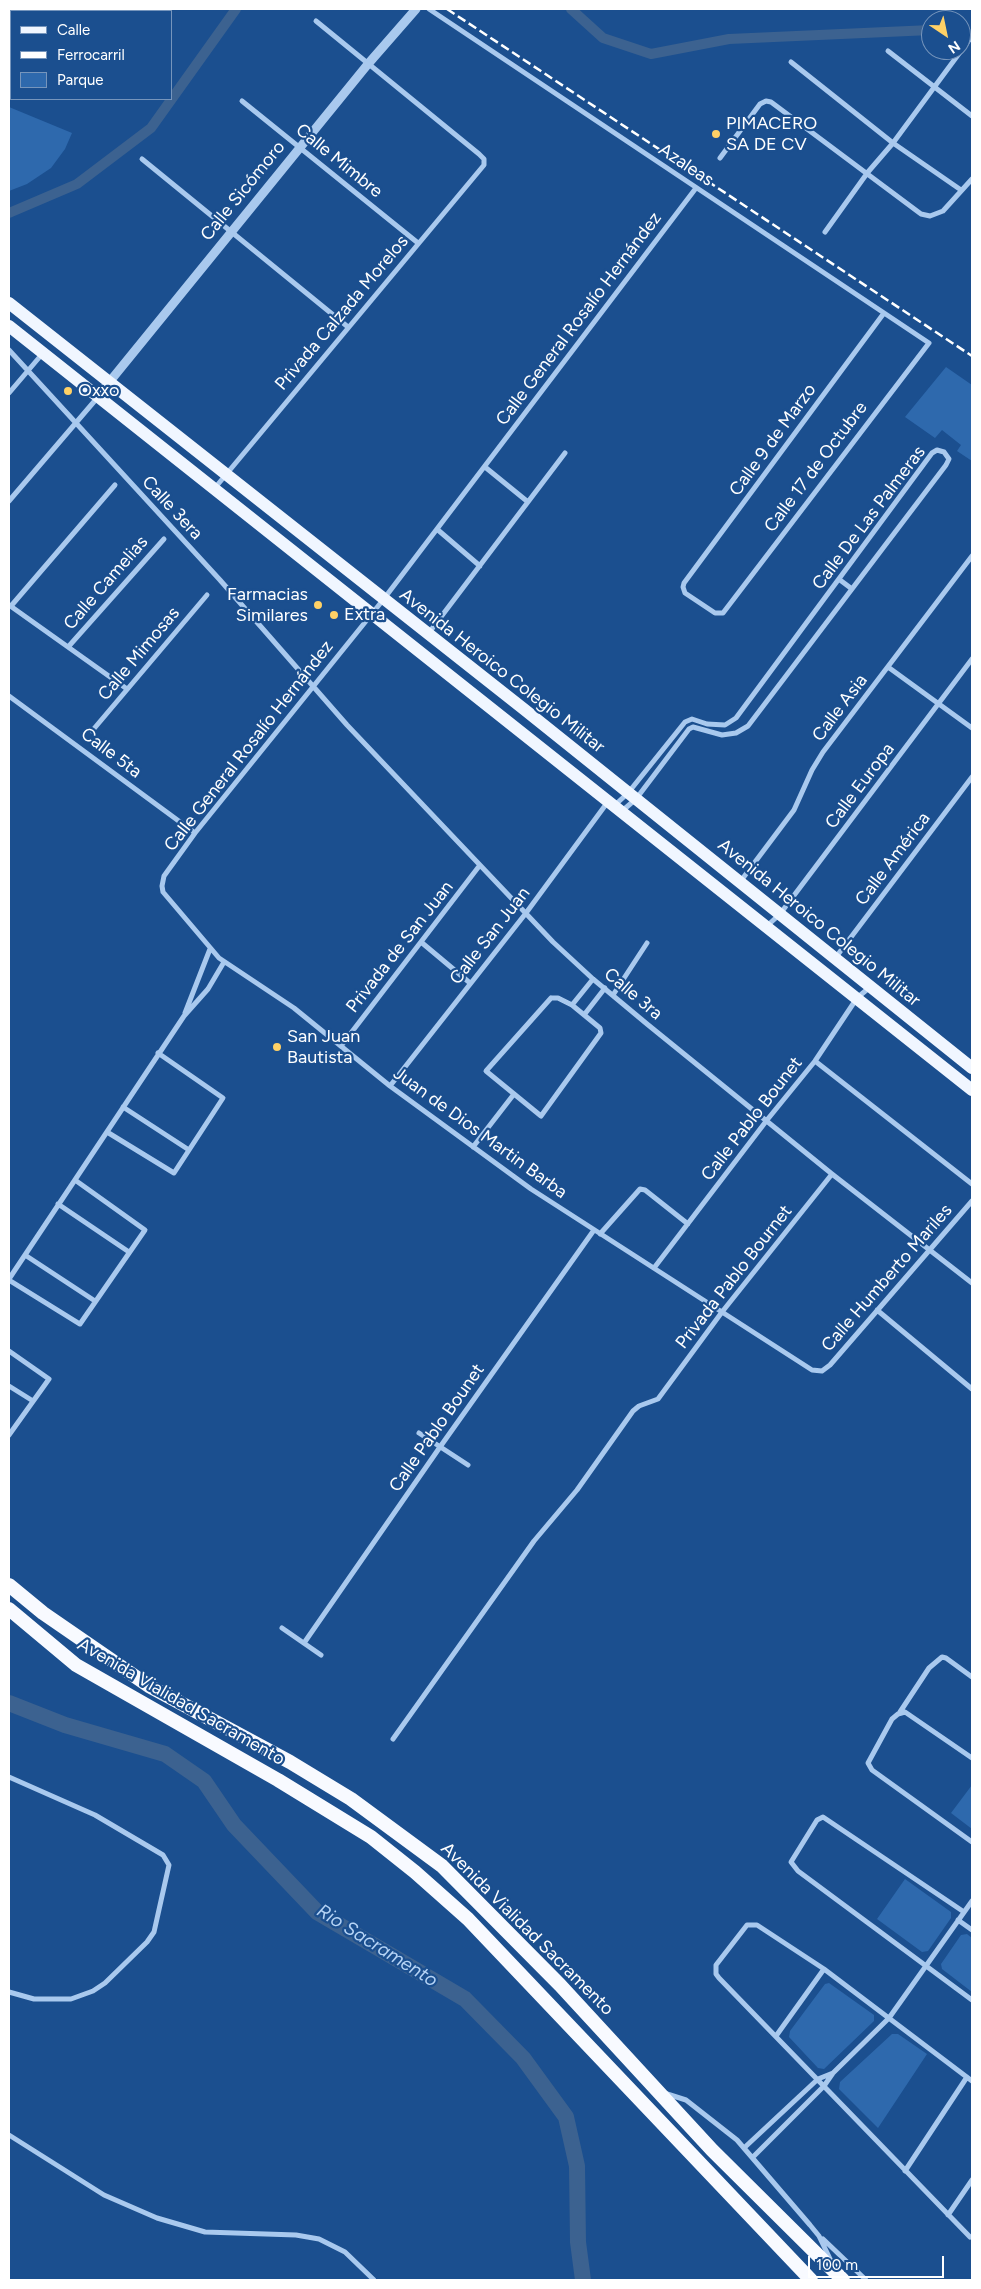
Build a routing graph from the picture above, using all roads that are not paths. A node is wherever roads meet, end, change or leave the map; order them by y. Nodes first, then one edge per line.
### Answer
1 (416, 9) edge
2 (430, 9) edge
3 (316, 21) dead end
4 (972, 36) edge
5 (888, 51) dead end
6 (791, 62) dead end
7 (368, 64) junction
8 (935, 87) junction
9 (242, 101) dead end
10 (972, 116) edge
11 (893, 143) junction
12 (300, 148) junction
13 (720, 158) dead end
14 (142, 159) dead end
15 (868, 172) junction
16 (972, 178) edge
17 (696, 188) junction
18 (961, 190) junction
19 (232, 231) junction
20 (825, 232) dead end
21 (418, 243) junction
22 (9, 303) edge
23 (884, 313) junction
24 (9, 326) edge
25 (348, 327) junction
26 (929, 343) joint
27 (9, 350) edge
28 (43, 352) junction
29 (28, 371) junction
30 (109, 383) junction
31 (9, 393) edge
32 (98, 396) junction
33 (77, 422) junction
34 (565, 453) dead end
35 (485, 467) junction
36 (225, 475) junction
37 (115, 485) dead end
38 (214, 489) junction
39 (9, 502) edge
40 (528, 502) junction
41 (438, 530) junction
42 (164, 539) dead end
43 (972, 556) edge
44 (480, 566) junction
45 (840, 580) junction
46 (852, 589) junction
47 (207, 595) dead end
48 (384, 600) junction
49 (10, 605) edge
50 (726, 609) joint
51 (372, 613) junction
52 (428, 634) junction
53 (69, 646) junction
54 (972, 659) edge
55 (888, 667) junction
56 (314, 686) junction
57 (127, 689) junction
58 (9, 696) edge
59 (939, 704) junction
60 (725, 726) junction
61 (972, 728) edge
62 (92, 731) dead end
63 (730, 734) junction
64 (972, 777) edge
65 (632, 796) junction
66 (615, 806) junction
67 (195, 833) junction
68 (480, 865) junction
69 (164, 876) joint
70 (740, 882) junction
71 (526, 913) junction
72 (780, 914) junction
73 (766, 927) junction
74 (421, 942) junction
75 (647, 943) dead end
76 (210, 948) junction
77 (836, 957) junction
78 (224, 962) junction
79 (593, 979) junction
80 (470, 983) junction
81 (870, 987) junction
82 (605, 988) junction
83 (613, 995) junction
84 (857, 998) junction
85 (572, 1005) junction
86 (584, 1014) junction
87 (184, 1016) junction
88 (341, 1046) junction
89 (158, 1054) junction
90 (815, 1060) junction
91 (972, 1068) edge
92 (390, 1086) junction
93 (972, 1090) edge
94 (514, 1094) junction
95 (123, 1107) junction
96 (767, 1120) junction
97 (107, 1132) junction
98 (473, 1147) junction
99 (189, 1150) junction
100 (832, 1174) junction
101 (74, 1180) junction
102 (972, 1184) edge
103 (972, 1201) edge
104 (58, 1204) junction
105 (688, 1224) junction
106 (594, 1230) junction
107 (600, 1234) junction
108 (929, 1250) junction
109 (129, 1252) junction
110 (25, 1255) junction
111 (654, 1268) junction
112 (9, 1280) edge
113 (972, 1283) edge
114 (95, 1301) junction
115 (877, 1310) junction
116 (722, 1312) junction
117 (9, 1351) edge
118 (822, 1371) joint
119 (9, 1386) edge
120 (972, 1389) edge
121 (33, 1401) junction
122 (419, 1433) dead end
123 (9, 1435) edge
124 (440, 1447) junction
125 (468, 1466) dead end
126 (9, 1585) edge
127 (9, 1609) edge
128 (282, 1628) dead end
129 (304, 1643) junction
130 (321, 1655) dead end
131 (972, 1677) edge
132 (900, 1712) junction
133 (393, 1740) dead end
134 (972, 1758) edge
135 (9, 1777) edge
136 (972, 1842) edge
137 (972, 1901) edge
138 (964, 1912) junction
139 (958, 1920) junction
140 (972, 1930) edge
141 (926, 1965) junction
142 (824, 1969) junction
143 (9, 1992) edge
144 (972, 2000) edge
145 (889, 2018) junction
146 (776, 2036) junction
147 (833, 2073) junction
148 (967, 2077) junction
149 (818, 2079) junction
150 (972, 2081) edge
151 (824, 2086) junction
152 (659, 2092) junction
153 (799, 2098) junction
154 (805, 2104) junction
155 (784, 2112) junction
156 (791, 2118) junction
157 (9, 2135) edge
158 (744, 2148) junction
159 (753, 2157) junction
160 (905, 2171) junction
161 (972, 2180) edge
162 (948, 2215) junction
163 (819, 2236) junction
164 (970, 2237) dead end
165 (840, 2277) edge
166 (374, 2280) edge
167 (811, 2280) edge
168 (866, 2280) edge

1 - 7 street, Calle Sicómoro
2 - 17 street, Azaleas
3 - 7 street
4 - 8 street
5 - 8 street
6 - 11 street
7 - 12 street, Calle Sicómoro
7 - 21 street, Privada Calzada Morelos
8 - 10 street
8 - 11 street
9 - 12 street, Calle Mimbre
11 - 15 street
11 - 18 street
12 - 19 street, Calle Sicómoro
12 - 21 street, Calle Mimbre
13 - 15 street
14 - 19 street
15 - 18 street
15 - 20 street
16 - 18 street
17 - 23 street, Azaleas
17 - 35 street, Calle General Rosalío Hernández
19 - 25 street
19 - 30 street, Calle Sicómoro
21 - 25 street, Privada Calzada Morelos
22 - 30 main road, Avenida Heroico Colegio Militar
23 - 26 street, Azaleas
23 - 50 street, Calle 9 de Marzo
24 - 28 main road, Avenida Heroico Colegio Militar
25 - 36 street, Privada Calzada Morelos
26 - 50 street, Calle 17 de Octubre
27 - 29 street, Calle 3era
28 - 29 street
28 - 32 main road, Avenida Heroico Colegio Militar
29 - 31 street
29 - 33 street, Calle 3era
30 - 32 street, Calle Sicómoro
30 - 36 main road, Avenida Heroico Colegio Militar
32 - 33 street
32 - 38 main road, Avenida Heroico Colegio Militar
33 - 39 street
33 - 56 street, Calle 3era
34 - 40 street
35 - 40 street
35 - 41 street, Calle General Rosalío Hernández
36 - 38 street, Privada Calzada Morelos
36 - 48 main road, Avenida Heroico Colegio Militar
37 - 49 street
38 - 51 main road, Avenida Heroico Colegio Militar
40 - 44 street
41 - 44 street
41 - 48 street, Calle General Rosalío Hernández
42 - 53 street, Calle Camelias
43 - 55 street, Calle Asia
44 - 52 street
45 - 46 street
45 - 46 street, Calle De Las Palmeras
45 - 60 street, Calle De Las Palmeras
46 - 63 street, Calle De Las Palmeras
47 - 57 street, Calle Mimosas
48 - 51 street, Calle General Rosalío Hernández
48 - 52 main road, Avenida Heroico Colegio Militar
49 - 53 street
51 - 56 street, Calle General Rosalío Hernández
51 - 66 main road, Avenida Heroico Colegio Militar
52 - 65 main road, Avenida Heroico Colegio Militar
53 - 57 street
54 - 59 street, Calle Europa
55 - 59 street
55 - 70 street, Calle Asia
56 - 67 street, Calle General Rosalío Hernández
56 - 68 street, Calle 3ra
57 - 62 street, Calle Mimosas
58 - 67 street, Calle 5ta
59 - 61 street
59 - 72 street, Calle Europa
60 - 63 street
60 - 65 street
63 - 65 street
64 - 77 street, Calle América
65 - 66 street
65 - 66 street
65 - 70 main road, Avenida Heroico Colegio Militar
66 - 71 street, Calle San Juan
66 - 73 main road, Avenida Heroico Colegio Militar
67 - 69 street, Calle General Rosalío Hernández
68 - 71 street, Calle 3ra
68 - 74 street, Privada de San Juan
69 - 76 street, Juan de Dios Martin Barba
70 - 72 main road, Avenida Heroico Colegio Militar
71 - 79 street, Calle 3ra
71 - 80 street, Calle San Juan
72 - 73 street, Calle Europa
72 - 77 main road, Avenida Heroico Colegio Militar
73 - 84 main road, Avenida Heroico Colegio Militar
74 - 80 street
74 - 88 street, Privada de San Juan
75 - 83 street
76 - 78 street, Juan de Dios Martin Barba
76 - 87 street
77 - 81 main road, Avenida Heroico Colegio Militar
78 - 87 street
78 - 88 street, Juan de Dios Martin Barba
79 - 82 street, Calle 3ra
79 - 85 street
80 - 92 street, Calle San Juan
81 - 84 street, Calle Pablo Bounet
81 - 91 main road, Avenida Heroico Colegio Militar
82 - 83 street, Calle 3ra
82 - 86 street
83 - 96 street, Calle 3ra
84 - 90 street, Calle Pablo Bounet
84 - 93 main road, Avenida Heroico Colegio Militar
85 - 86 street
85 - 94 street
86 - 94 street
87 - 89 street
88 - 92 street, Juan de Dios Martin Barba
89 - 95 street
89 - 99 street
90 - 96 street, Calle Pablo Bounet
90 - 102 street
92 - 98 street, Juan de Dios Martin Barba
94 - 98 street
95 - 97 street
95 - 99 street
96 - 100 street, Calle 3ra
96 - 105 street, Calle Pablo Bounet
97 - 99 street
97 - 101 street
98 - 106 street, Juan de Dios Martin Barba
100 - 108 street, Calle 3ra
100 - 116 street, Privada Pablo Bournet
101 - 104 street
101 - 109 street
103 - 108 street, Calle Humberto Mariles
104 - 109 street
104 - 110 street
105 - 107 street
105 - 111 street, Calle Pablo Bounet
106 - 107 street, Juan de Dios Martin Barba
106 - 124 street, Calle Pablo Bounet
107 - 111 street, Juan de Dios Martin Barba
108 - 113 street, Calle 3ra
108 - 115 street, Calle Humberto Mariles
109 - 114 street
110 - 112 street
110 - 114 street
111 - 116 street, Juan de Dios Martin Barba
112 - 114 street
115 - 118 street, Calle Humberto Mariles
115 - 120 street
116 - 118 street, Juan de Dios Martin Barba
116 - 133 street, Privada Pablo Bournet
117 - 121 street
119 - 121 street
121 - 123 street
122 - 124 street
124 - 125 street
124 - 129 street, Calle Pablo Bounet
126 - 152 highway, Avenida Vialidad Sacramento
127 - 167 highway, Avenida Vialidad Sacramento
128 - 129 street
129 - 130 street
131 - 132 street
132 - 134 street
132 - 136 street
135 - 143 street
137 - 138 street
138 - 139 street
138 - 141 street
139 - 140 street
139 - 141 street
141 - 144 street
141 - 145 street
142 - 145 street
142 - 146 street
142 - 146 street
145 - 147 street
145 - 148 street
146 - 149 street
147 - 149 street
147 - 151 street
148 - 150 street
148 - 160 street
149 - 151 street
149 - 153 street
151 - 154 street
151 - 160 street
152 - 158 street
152 - 165 highway, Avenida Vialidad Sacramento
153 - 154 street
153 - 155 street
154 - 156 street
155 - 156 street
155 - 158 street
156 - 159 street
157 - 166 street
158 - 159 street
159 - 163 street
160 - 162 street
161 - 162 street
162 - 164 street
163 - 165 street
163 - 168 street

